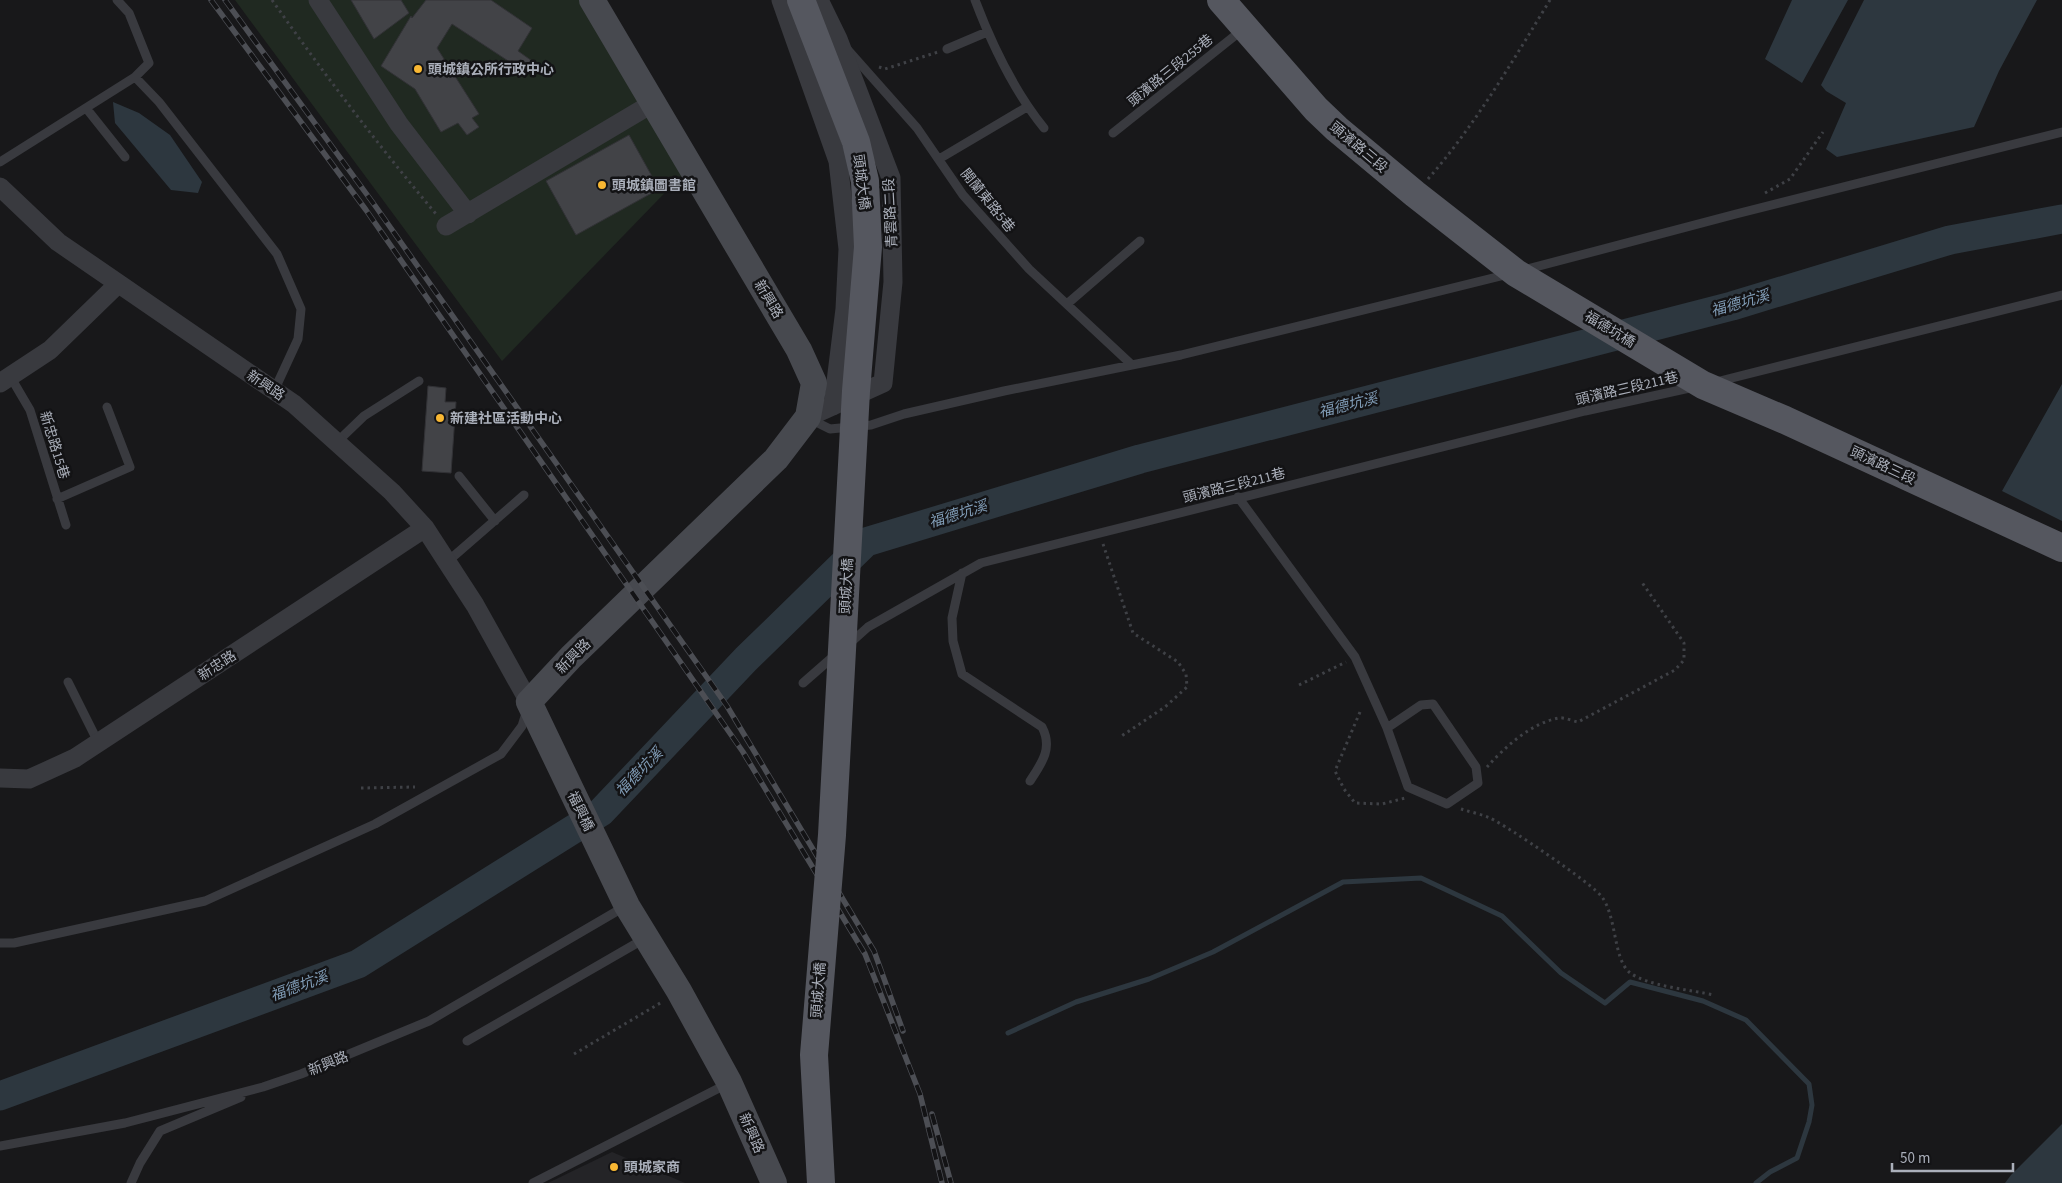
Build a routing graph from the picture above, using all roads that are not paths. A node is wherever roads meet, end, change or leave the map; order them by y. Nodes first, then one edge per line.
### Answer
1 (117, 0) edge
2 (318, 0) edge
3 (592, 0) edge
4 (781, 0) edge
5 (801, 0) edge
6 (819, 0) edge
7 (975, 0) edge
8 (1221, 0) edge
9 (1244, 28) junction
10 (987, 32) junction
11 (844, 46) junction
12 (947, 49) road end
13 (136, 77) junction
14 (653, 103) junction
15 (1027, 107) junction
16 (86, 108) junction
17 (1044, 128) dead end
18 (2062, 132) edge
19 (1113, 133) dead end
20 (125, 157) dead end
21 (939, 159) junction
22 (0, 162) edge
23 (0, 187) edge
24 (468, 214) junction
25 (446, 226) road end
26 (1140, 241) dead end
27 (1516, 272) junction
28 (118, 284) junction
29 (2062, 295) edge
30 (1067, 304) junction
31 (1132, 366) junction
32 (5, 380) edge
33 (419, 381) dead end
34 (1703, 385) junction
35 (274, 391) junction
36 (833, 406) junction
37 (107, 407) dead end
38 (808, 417) junction
39 (337, 442) junction
40 (459, 476) dead end
41 (524, 496) dead end
42 (1238, 497) junction
43 (57, 499) junction
44 (495, 521) junction
45 (66, 525) dead end
46 (425, 528) junction
47 (2062, 548) edge
48 (447, 562) junction
49 (962, 573) junction
50 (68, 682) dead end
51 (803, 682) dead end
52 (529, 702) junction
53 (1387, 728) junction
54 (98, 742) junction
55 (0, 778) edge
56 (1030, 781) dead end
57 (622, 896) junction
58 (647, 936) junction
59 (0, 943) edge
60 (466, 1041) dead end
61 (729, 1082) junction
62 (263, 1087) junction
63 (0, 1146) edge
64 (131, 1183) edge
65 (533, 1183) edge
66 (774, 1183) edge
67 (821, 1183) edge

1 - 13 lane
2 - 24 street
3 - 14 street, 新興路
4 - 36 street
5 - 67 main road, 頭城大橋, bridge
6 - 11 street, 青雲路二段
7 - 10 lane
8 - 9 main road, 頭濱路三段
9 - 19 lane, 頭濱路三段255巷
9 - 27 main road, 頭濱路三段
10 - 12 lane
10 - 15 lane
11 - 21 lane, 開蘭東路5巷
11 - 36 street, 青雲路二段
13 - 16 lane
13 - 35 lane
14 - 24 street
14 - 38 street, 新興路
15 - 17 lane
15 - 21 lane
16 - 20 lane
16 - 22 lane
18 - 27 lane
21 - 30 lane, 開蘭東路5巷
23 - 28 street, 新興路
24 - 25 street
26 - 30 lane
27 - 31 lane
27 - 34 main road, 福德坑橋
28 - 32 street
28 - 35 street, 新興路
29 - 34 lane, 頭濱路三段211巷
30 - 31 lane, 開蘭東路5巷
31 - 38 lane
32 - 43 lane, 新忠路15巷
33 - 39 lane
34 - 42 lane, 頭濱路三段211巷
34 - 47 main road, 頭濱路三段
35 - 39 street, 新興路
36 - 38 street, 青雲路二段
37 - 43 lane
38 - 52 street, 新興路
39 - 46 street, 新興路
40 - 44 lane
41 - 44 lane
42 - 49 lane, 頭濱路三段211巷
42 - 53 lane
43 - 45 lane, 新忠路15巷
44 - 48 lane
46 - 48 street, 新興路
46 - 54 street, 新忠路
48 - 52 street, 新興路
49 - 51 lane, 頭濱路三段211巷
49 - 56 lane
50 - 54 lane
52 - 57 street, 福興橋
52 - 59 lane
53 - 53 lane
54 - 55 street, 新忠路
57 - 58 street, 新興路
57 - 62 lane, 新興路
58 - 60 lane
58 - 61 street, 新興路
61 - 65 lane
61 - 66 street, 新興路
62 - 63 lane, 新興路
62 - 64 lane

